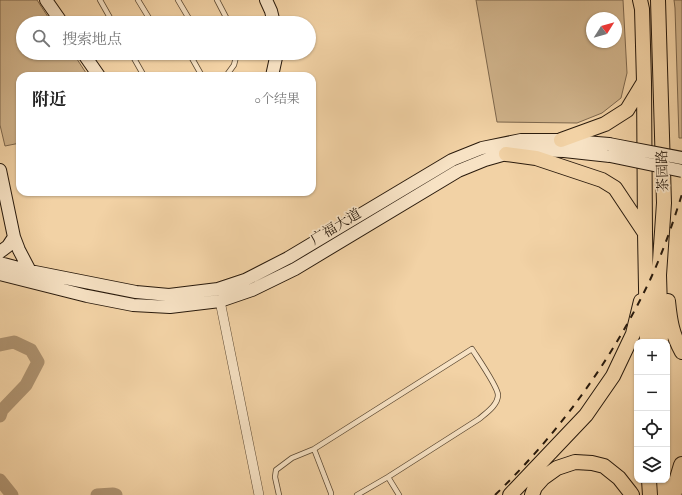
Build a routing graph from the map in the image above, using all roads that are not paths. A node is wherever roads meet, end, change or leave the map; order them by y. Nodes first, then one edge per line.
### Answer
1 (46, 0) edge
2 (100, 0) edge
3 (138, 0) edge
4 (178, 0) edge
5 (218, 0) edge
6 (266, 0) edge
7 (640, 0) edge
8 (658, 0) edge
9 (57, 16) edge
10 (109, 16) edge
11 (148, 16) edge
12 (187, 16) edge
13 (226, 16) edge
14 (272, 16) edge
15 (88, 60) edge
16 (135, 60) edge
17 (193, 60) edge
18 (235, 60) edge
19 (275, 60) edge
20 (96, 72) edge
21 (142, 72) edge
22 (200, 72) edge
23 (229, 72) edge
24 (273, 72) edge
25 (644, 82) junction
26 (561, 140) junction
27 (506, 154) junction
28 (682, 158) edge
29 (0, 170) edge
30 (682, 171) edge
31 (664, 203) junction
32 (645, 234) junction
33 (14, 237) junction
34 (0, 252) edge
35 (0, 263) edge
36 (30, 271) junction
37 (0, 274) edge
38 (647, 279) junction
39 (220, 301) junction
40 (647, 339) edge
41 (661, 339) edge
42 (682, 352) edge
43 (314, 449) junction
44 (682, 465) edge
45 (388, 477) junction
46 (649, 483) edge
47 (664, 483) edge
48 (259, 495) edge
49 (279, 495) edge
50 (331, 495) edge
51 (357, 495) edge
52 (399, 495) edge
53 (510, 495) edge
54 (532, 495) edge
55 (632, 495) edge
56 (650, 495) edge
57 (664, 495) edge
58 (673, 495) edge

1 - 9 main road
2 - 10 lane
3 - 11 lane
4 - 12 lane
5 - 13 lane
6 - 14 main road
7 - 25 main road, 茶园路
8 - 31 main road, 茶园路
15 - 20 main road
16 - 21 lane
17 - 22 lane
18 - 23 lane
19 - 24 main road
25 - 26 main road
25 - 32 main road, 茶园路
26 - 28 main road, 广福大道, bridge
26 - 36 main road, 广福大道
27 - 30 main road, 广福大道, bridge
27 - 32 main road
27 - 39 main road, 广福大道
29 - 33 main road
31 - 41 main road, 茶园路
31 - 42 main road
32 - 38 main road, 茶园路
33 - 34 main road
33 - 36 main road
35 - 36 main road, 广福大道
37 - 39 main road, 广福大道
38 - 40 main road, 茶园路
38 - 53 main road
39 - 48 street
43 - 45 lane
43 - 49 lane
43 - 50 lane
44 - 58 highway
45 - 51 lane
45 - 52 lane
46 - 56 main road
47 - 57 main road
54 - 55 main road

